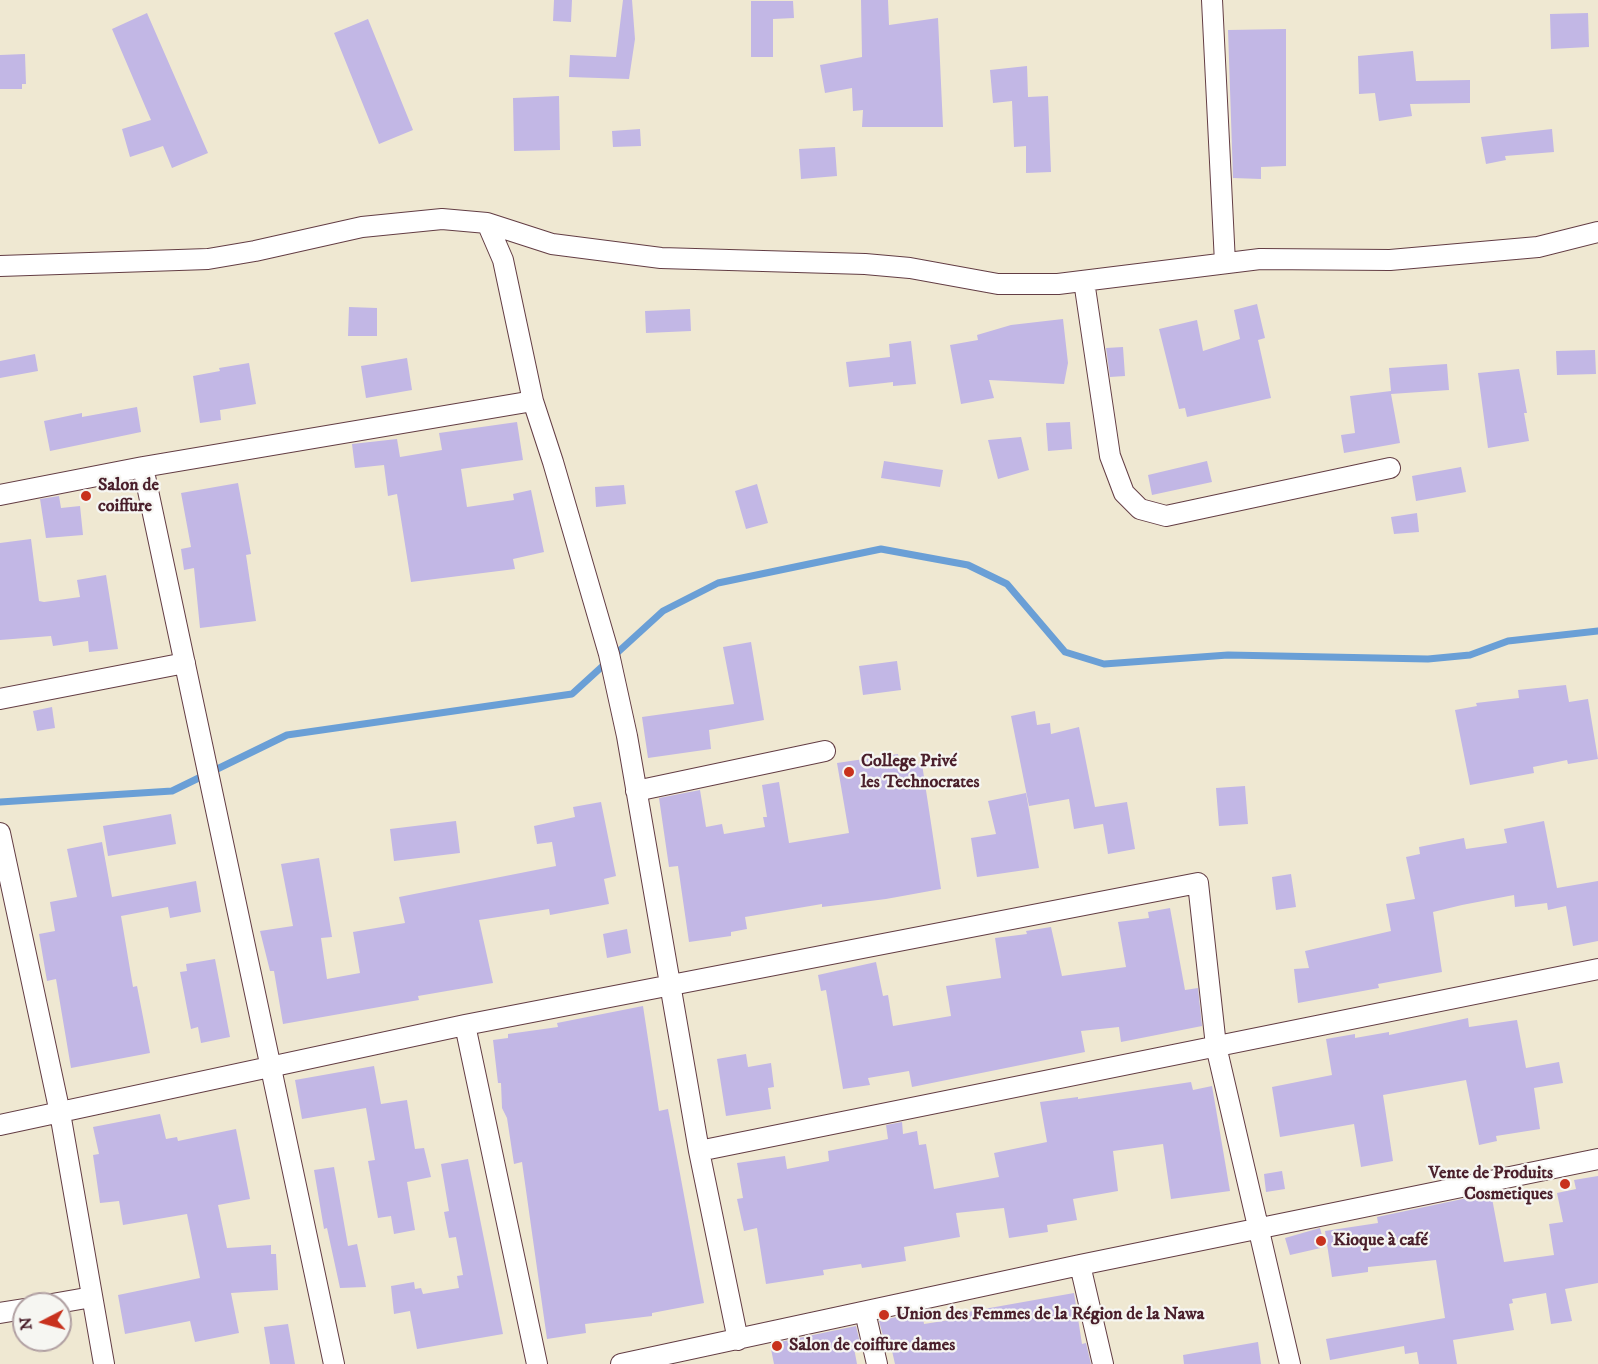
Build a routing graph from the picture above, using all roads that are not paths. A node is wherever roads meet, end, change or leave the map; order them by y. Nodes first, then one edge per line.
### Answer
1 (1212, 0) edge
2 (487, 223) junction
3 (1598, 232) edge
4 (1225, 263) junction
5 (0, 266) edge
6 (1084, 281) junction
7 (532, 401) junction
8 (142, 467) junction
9 (1390, 468) dead end
10 (0, 495) edge
11 (184, 663) junction
12 (0, 699) edge
13 (825, 751) dead end
14 (636, 791) junction
15 (0, 833) edge
16 (1598, 969) edge
17 (668, 984) junction
18 (465, 1024) junction
19 (1216, 1046) junction
20 (271, 1067) junction
21 (60, 1113) junction
22 (0, 1125) edge
23 (699, 1151) junction
24 (1598, 1159) edge
25 (1260, 1229) junction
26 (1080, 1265) junction
27 (92, 1297) junction
28 (72, 1300) edge
29 (865, 1312) junction
30 (738, 1340) junction
31 (104, 1364) edge
32 (334, 1364) edge
33 (537, 1364) edge
34 (621, 1364) edge
35 (877, 1364) edge
36 (1103, 1364) edge
37 (1290, 1364) edge

1 - 4 street
2 - 5 street
2 - 6 street
2 - 7 street
3 - 4 street
4 - 6 street
6 - 9 street
7 - 8 street
7 - 14 street
8 - 10 street
8 - 11 street
11 - 12 street
11 - 20 street
13 - 14 street
14 - 17 street
15 - 21 street
16 - 19 street
17 - 18 street
17 - 19 street
17 - 23 street
18 - 20 street
18 - 33 street
19 - 23 street
19 - 25 street
20 - 21 street
20 - 32 street
21 - 22 street
21 - 27 street
23 - 30 street
24 - 25 street
25 - 26 street
25 - 37 street
26 - 29 street
26 - 36 street
27 - 28 street
27 - 31 street
29 - 30 street
29 - 35 street
30 - 34 street

